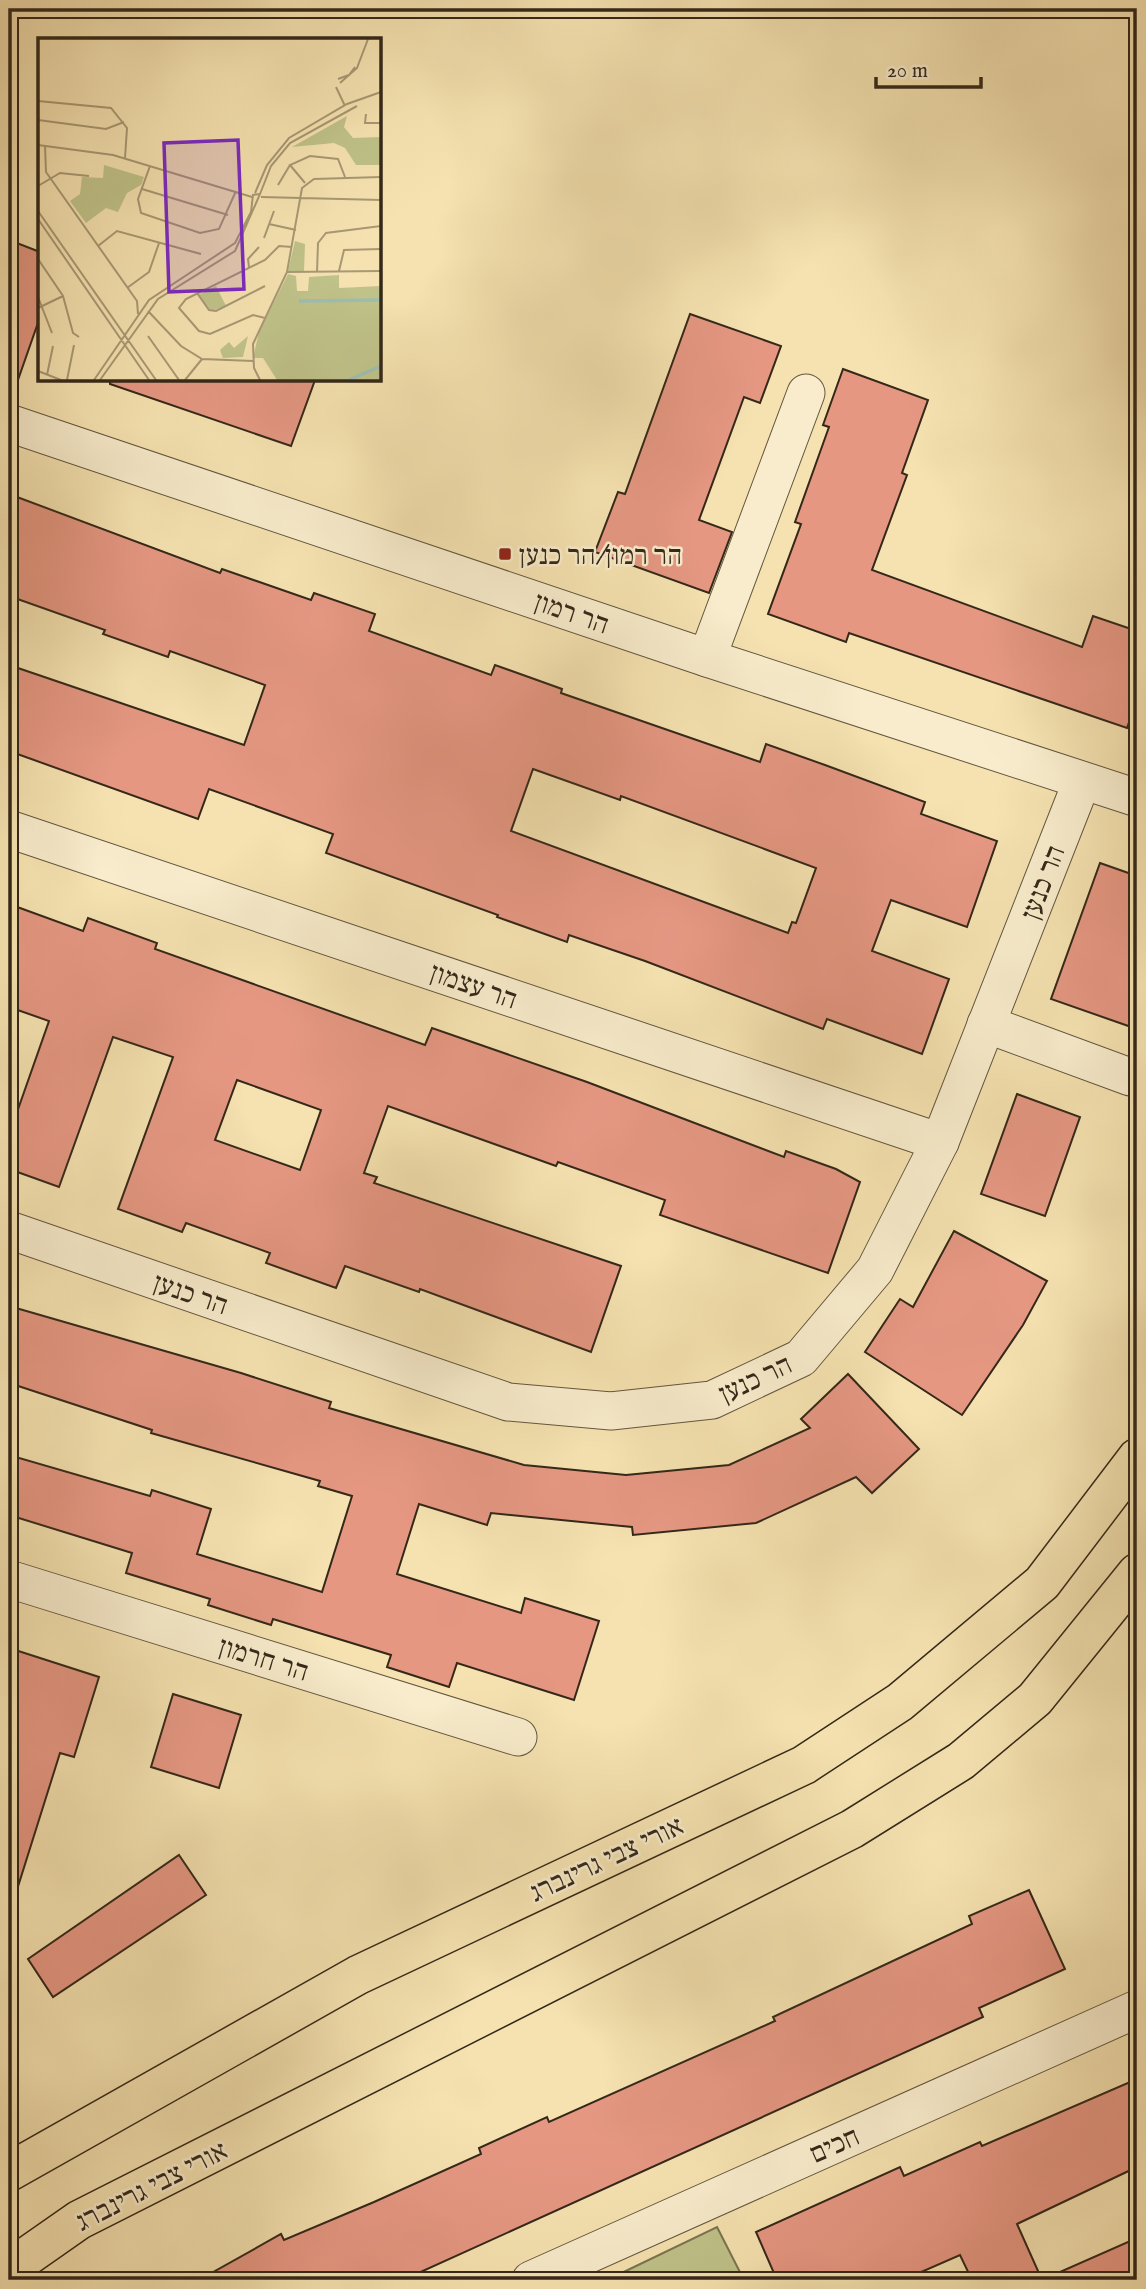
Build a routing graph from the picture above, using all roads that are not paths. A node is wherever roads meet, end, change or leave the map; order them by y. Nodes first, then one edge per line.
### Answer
1 (806, 393) dead end
2 (9, 423) edge
3 (707, 658) junction
4 (1082, 781) junction
5 (1137, 798) edge
6 (9, 829) edge
7 (986, 1024) junction
8 (1130, 1077) dead end
9 (940, 1142) junction
10 (9, 1230) edge
11 (1137, 1458) edge
12 (1137, 1573) edge
13 (9, 1579) edge
14 (519, 1737) dead end
15 (1137, 2009) edge
16 (9, 2172) edge
17 (9, 2269) edge
18 (531, 2280) edge

1 - 3 street
2 - 3 street, הר רמון
3 - 4 street, הר רמון
4 - 5 street, הר רמון
4 - 7 street, הר כנען
6 - 9 street, הר עצמון
7 - 8 street
7 - 9 street, הר כנען
9 - 10 street, הר כנען
11 - 16 main road, אורי צבי גרינברג
12 - 17 main road, אורי צבי גרינברג
13 - 14 street, הר חרמון
15 - 18 street, חכים

